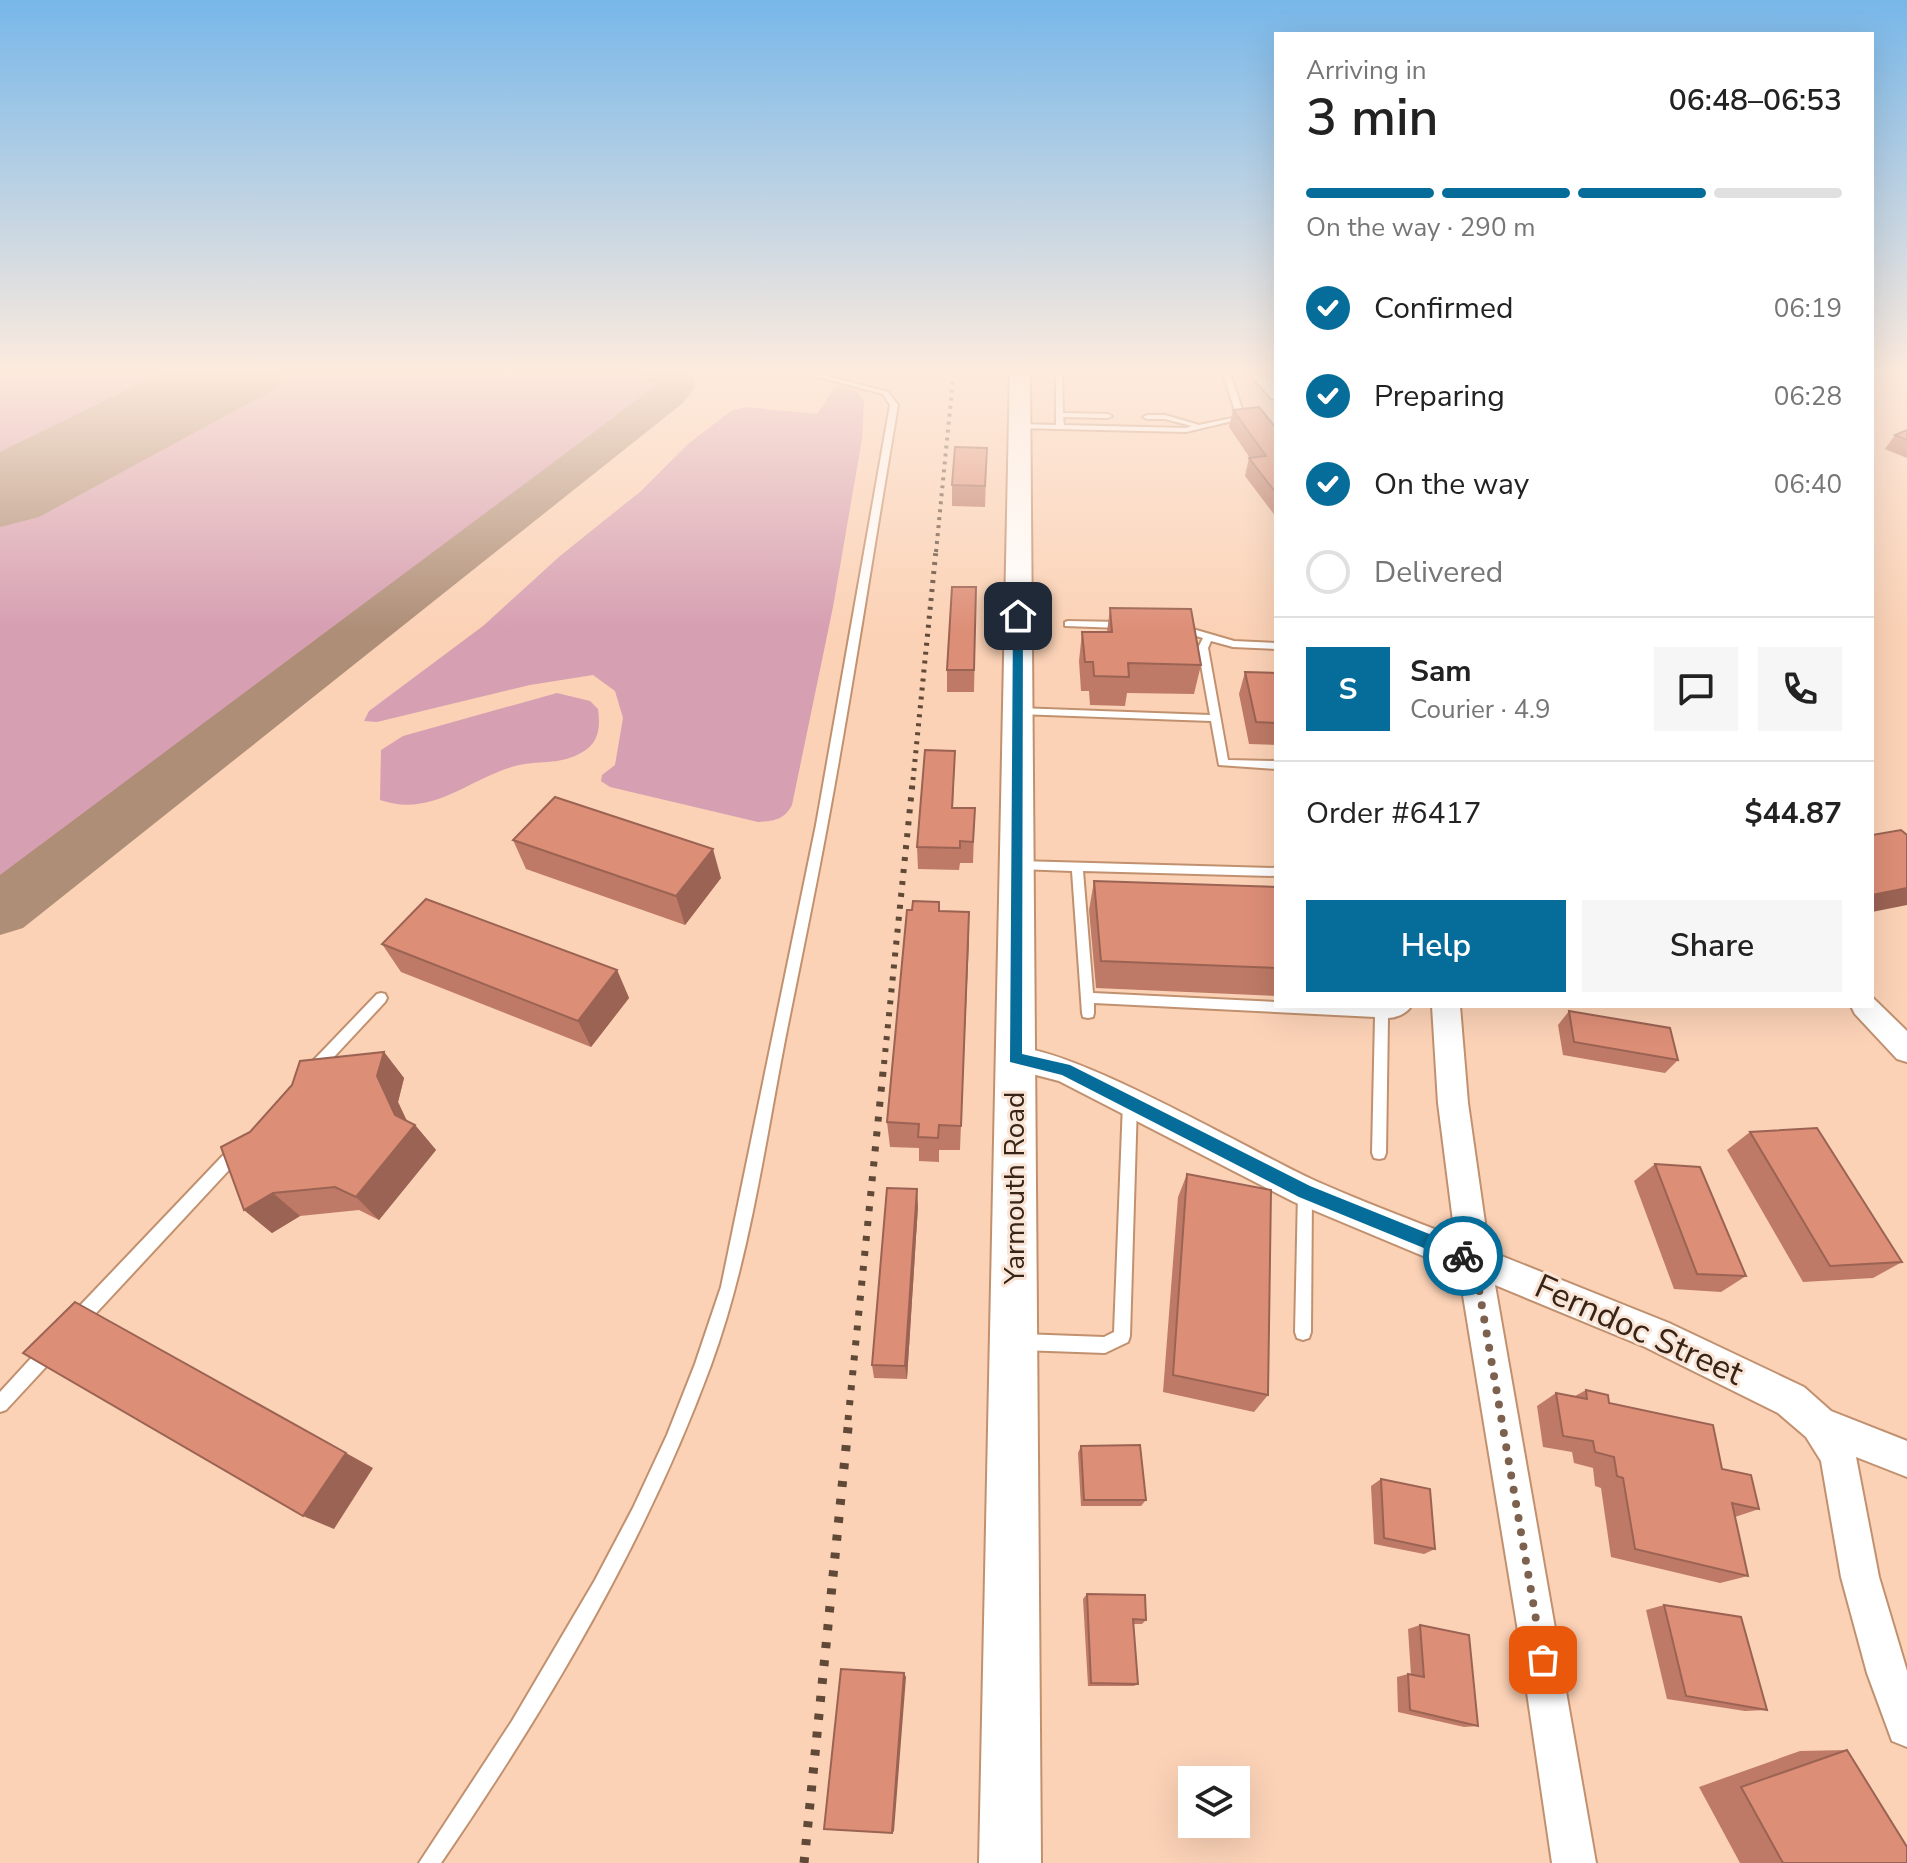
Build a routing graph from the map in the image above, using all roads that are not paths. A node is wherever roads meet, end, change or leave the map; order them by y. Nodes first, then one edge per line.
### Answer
1 (885, 456) edge
2 (1019, 456) edge
3 (1068, 624) dead end
4 (1134, 625) edge
5 (1173, 626) edge
6 (1209, 636) junction
7 (1274, 646) edge
8 (1017, 711) junction
9 (1215, 718) junction
10 (1274, 765) edge
11 (1016, 865) junction
12 (1077, 866) junction
13 (1274, 872) edge
14 (381, 998) dead end
15 (1087, 998) junction
16 (1274, 1007) edge
17 (1298, 1008) edge
18 (1402, 1008) edge
19 (1446, 1008) edge
20 (1867, 1008) edge
21 (1382, 1012) junction
22 (1088, 1013) dead end
23 (1907, 1050) edge
24 (1015, 1058) junction
25 (304, 1079) edge
26 (1130, 1103) junction
27 (250, 1137) edge
28 (1379, 1153) dead end
29 (1305, 1192) junction
30 (1474, 1260) junction
31 (1303, 1332) dead end
32 (1014, 1342) junction
33 (0, 1404) edge
34 (1819, 1424) junction
35 (1907, 1459) edge
36 (1907, 1726) edge
37 (429, 1863) edge
38 (1010, 1863) edge
39 (1574, 1863) edge

1 - 37 lane
2 - 8 main road, Yarmouth Road
3 - 4 lane
5 - 6 lane
6 - 7 lane
6 - 9 lane
8 - 9 lane
8 - 11 main road, Yarmouth Road
9 - 10 lane
11 - 12 lane
11 - 24 main road, Yarmouth Road
12 - 13 lane
12 - 15 lane
14 - 25 lane
15 - 16 lane
15 - 22 lane
17 - 21 lane
18 - 21 lane
19 - 30 street
20 - 23 street
21 - 28 lane
24 - 26 street, Ferndoc Street
24 - 32 main road, Yarmouth Road
26 - 29 street, Ferndoc Street
26 - 32 lane
27 - 33 lane
29 - 30 street, Ferndoc Street
29 - 31 lane
30 - 34 street, Ferndoc Street
30 - 39 street
32 - 38 main road, Yarmouth Road
34 - 35 street, Ferndoc Street
34 - 36 street

